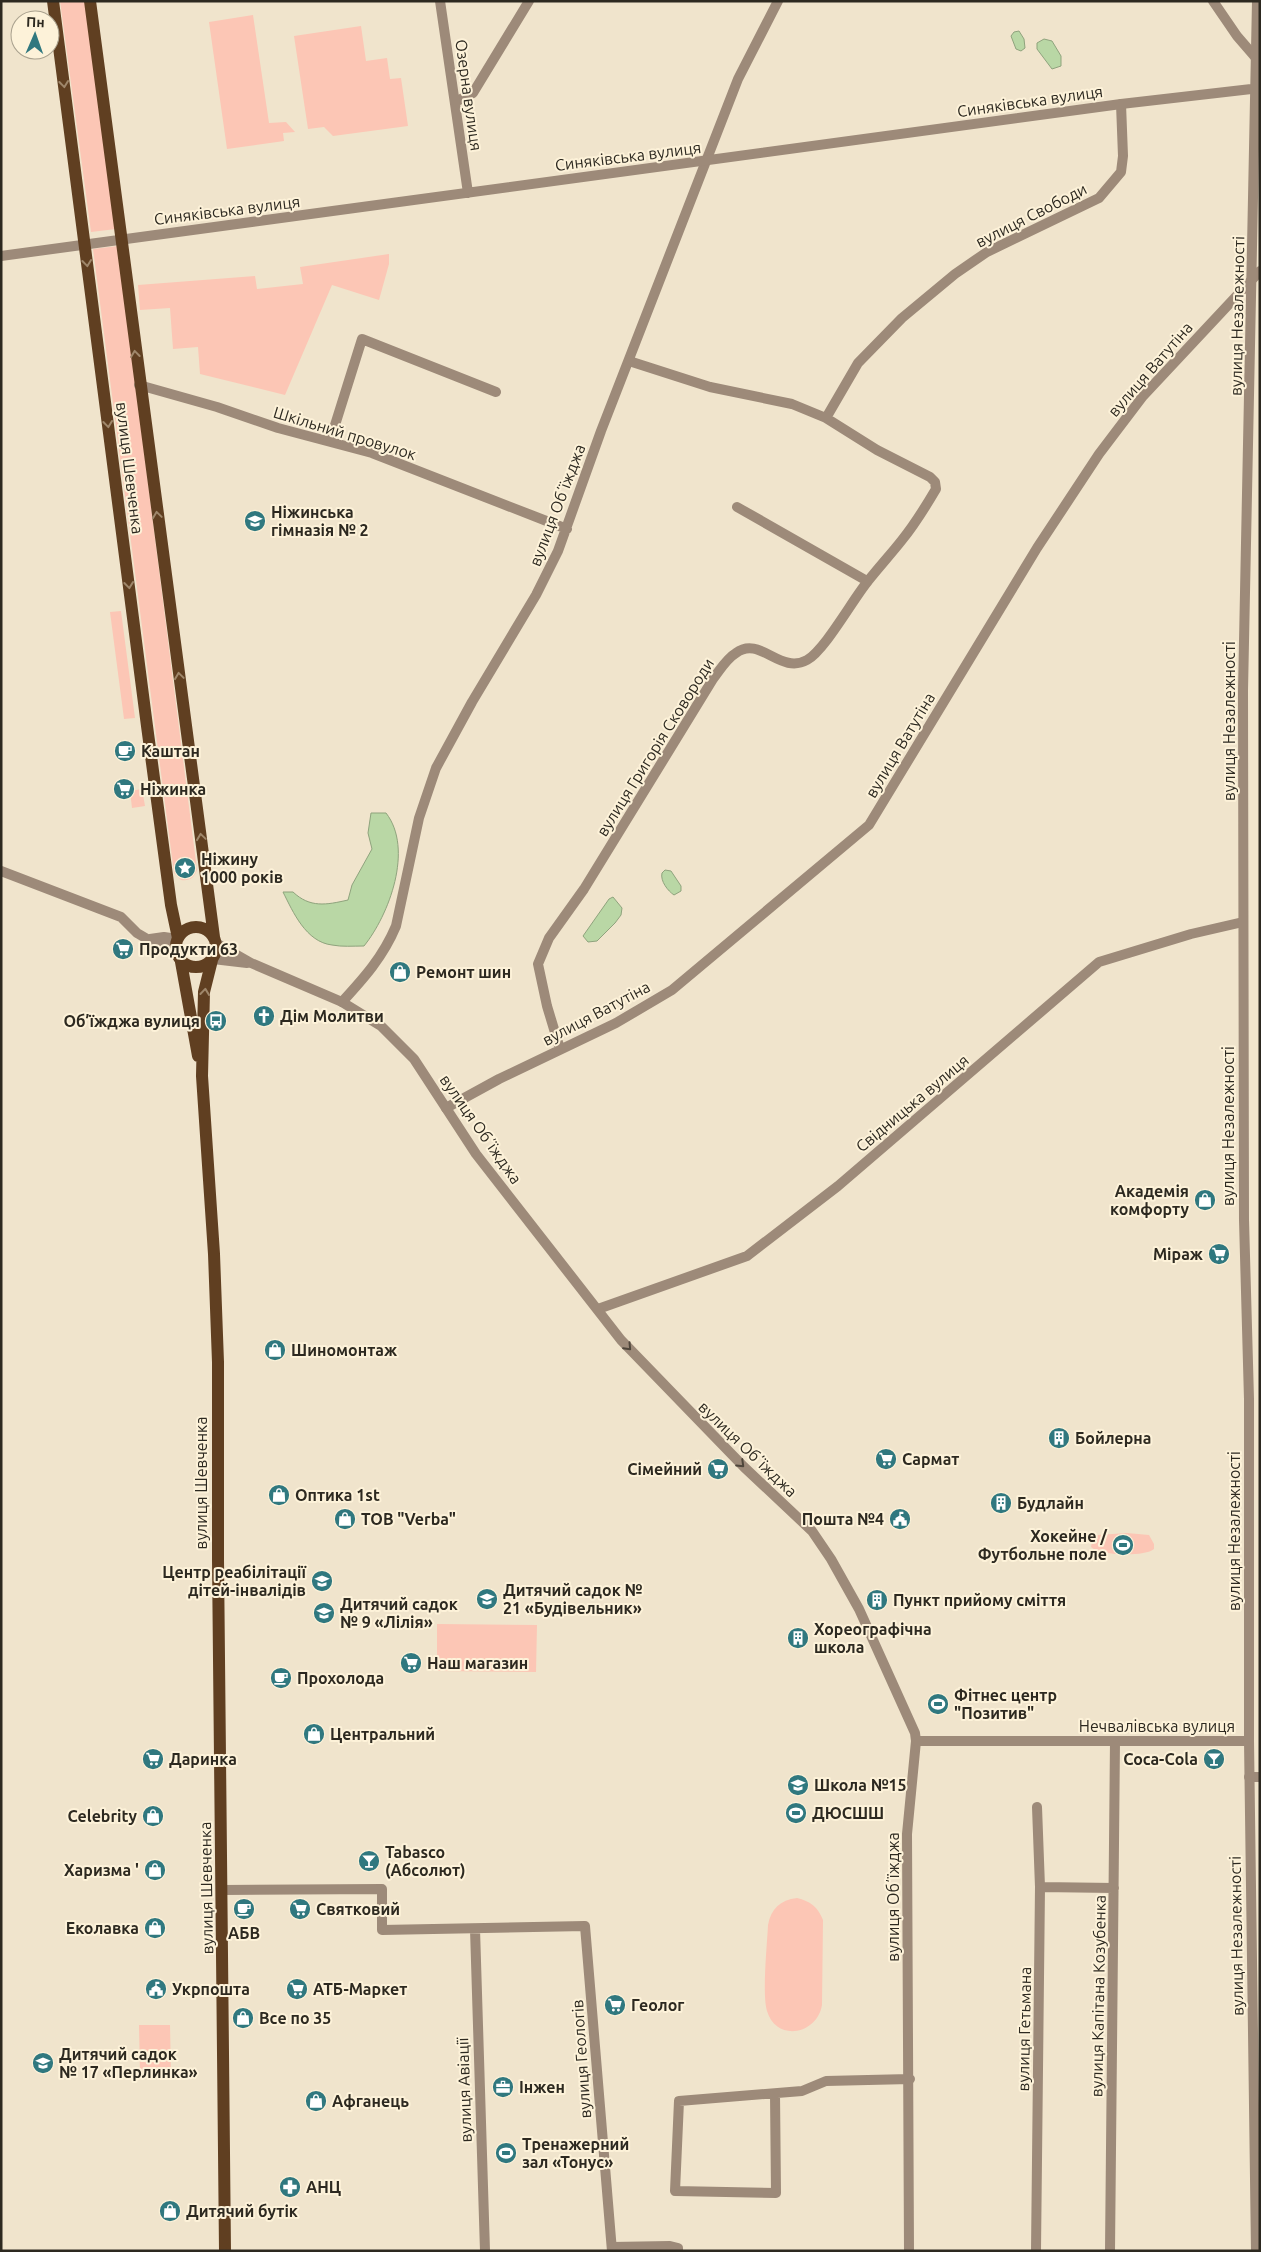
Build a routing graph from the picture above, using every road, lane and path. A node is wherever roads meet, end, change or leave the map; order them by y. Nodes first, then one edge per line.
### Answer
1 (53, 1) edge
2 (90, 1) edge
3 (440, 1) edge
4 (529, 1) edge
5 (778, 1) edge
6 (1213, 1) edge
7 (1257, 1) edge
8 (1256, 58) junction
9 (1257, 88) edge
10 (455, 102) junction
11 (1121, 104) junction
12 (706, 161) junction
13 (468, 193) junction
14 (121, 239) junction
15 (85, 243) junction
16 (1, 256) edge
17 (1256, 274) edge
18 (629, 361) junction
19 (139, 384) junction
20 (496, 392) dead end
21 (826, 418) junction
22 (330, 441) junction
23 (737, 507) dead end
24 (567, 529) junction
25 (868, 581) junction
26 (1, 871) edge
27 (1243, 922) junction
28 (215, 940) junction
29 (177, 942) junction
30 (212, 960) junction
31 (181, 962) junction
32 (251, 963) junction
33 (342, 1002) junction
34 (560, 1049) junction
35 (202, 1076) junction
36 (446, 1108) junction
37 (598, 1309) junction
38 (916, 1740) junction
39 (1115, 1741) junction
40 (1249, 1741) junction
41 (1254, 1777) edge
42 (1037, 1807) dead end
43 (1040, 1887) junction
44 (1114, 1888) junction
45 (222, 1890) junction
46 (475, 1929) junction
47 (910, 2080) junction
48 (775, 2094) junction
49 (1257, 2239) edge
50 (612, 2249) edge
51 (224, 2251) edge
52 (485, 2251) edge
53 (678, 2251) edge
54 (909, 2251) edge
55 (1036, 2251) edge
56 (1110, 2251) edge
57 (1256, 2251) edge

1 -> 15 main road, вулиця Шевченка
2 - 14 main road, вулиця Шевченка
3 - 10 street, Озерна вулиця
4 - 10 street
5 - 12 street, вулиця Обʼїжджа
6 - 8 street
7 - 8 street, вулиця Незалежності
8 - 9 street, вулиця Незалежності
9 - 11 street, Синяківська вулиця
9 - 17 street, вулиця Незалежності
10 - 13 street, Озерна вулиця
11 - 12 street, Синяківська вулиця
11 - 21 street, вулиця Свободи
12 - 13 street, Синяківська вулиця
12 - 18 street, вулиця Обʼїжджа
13 - 14 street, Синяківська вулиця
14 - 15 street, Синяківська вулиця
19 -> 14 main road, вулиця Шевченка
15 - 16 street, Синяківська вулиця
15 -> 29 main road, вулиця Шевченка
17 - 27 street, вулиця Незалежності
17 - 34 street, вулиця Ватутіна
18 - 21 street, вулиця Григорія Сковороди
18 - 24 street, вулиця Обʼїжджа
19 - 22 street, Шкільний провулок
28 -> 19 main road, вулиця Шевченка
20 - 22 street
21 - 25 street, вулиця Григорія Сковороди
22 - 24 street, Шкільний провулок
23 - 25 street
24 - 33 street, вулиця Обʼїжджа
25 - 34 street, вулиця Григорія Сковороди
26 - 29 street
27 - 37 street, Свідницька вулиця
27 - 40 street, вулиця Незалежності
28 - 29 main road
28 - 30 main road
28 - 32 street, вулиця Обʼїжджа
29 - 31 main road
30 - 31 main road
30 - 32 street, вулиця Обʼїжджа
35 -> 30 main road, вулиця Шевченка
31 - 35 main road, вулиця Шевченка
32 - 33 street, вулиця Обʼїжджа
33 - 36 street, вулиця Обʼїжджа
34 - 36 street, вулиця Ватутіна
35 - 45 main road, вулиця Шевченка
36 - 37 street, вулиця Обʼїжджа
37 -> 38 street, вулиця Обʼїжджа
38 - 39 street, Нечвалівська вулиця
38 - 47 street, вулиця Обʼїжджа
39 - 40 street, Нечвалівська вулиця
39 - 44 street, вулиця Капітана Козубенка
40 - 41 street, вулиця Незалежності
41 - 49 street, вулиця Незалежності
42 - 43 street, вулиця Гетьмана
43 - 44 street
43 - 55 street, вулиця Гетьмана
44 - 56 street, вулиця Капітана Козубенка
45 - 46 street
45 - 51 main road, вулиця Шевченка
46 - 50 street, вулиця Геологів
46 - 52 street, вулиця Авіації
47 - 48 street
47 - 54 street, вулиця Обʼїжджа
48 - 48 street
49 - 57 street, вулиця Незалежності
50 - 53 street

